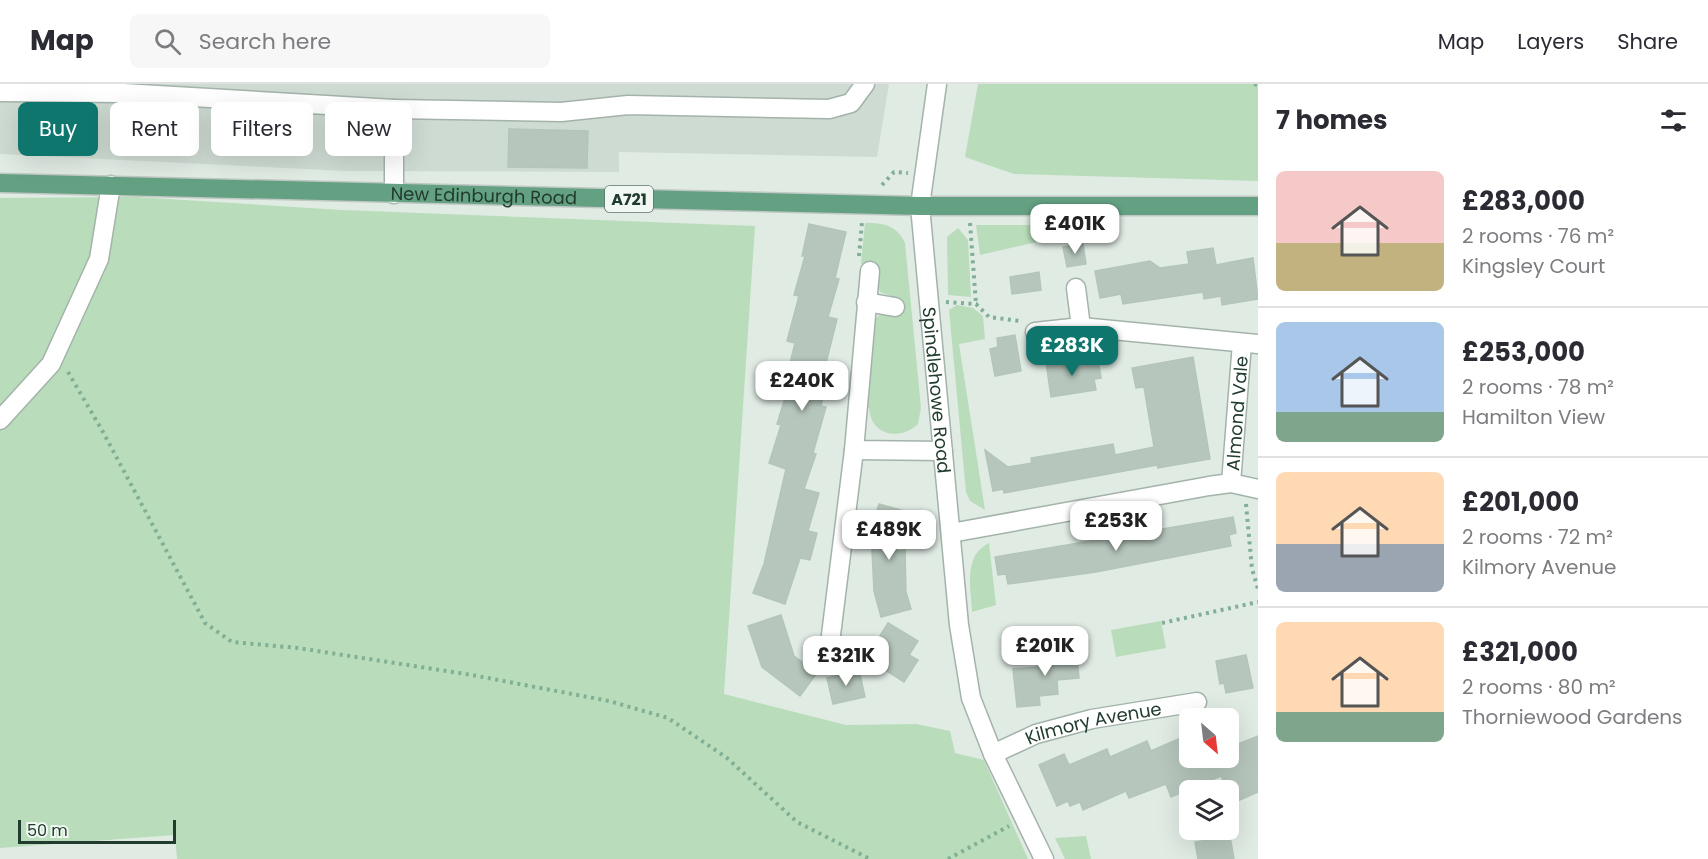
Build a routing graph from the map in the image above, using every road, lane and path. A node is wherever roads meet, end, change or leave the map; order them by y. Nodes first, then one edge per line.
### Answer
1 (866, 84) edge
2 (937, 84) edge
3 (0, 92) edge
4 (325, 105) edge
5 (412, 109) edge
6 (394, 156) edge
7 (0, 183) edge
8 (111, 185) junction
9 (394, 194) junction
10 (969, 204) junction
11 (920, 206) junction
12 (1258, 206) edge
13 (870, 270) dead end
14 (1076, 288) dead end
15 (930, 301) junction
16 (866, 302) junction
17 (976, 304) junction
18 (895, 306) dead end
19 (1081, 327) junction
20 (1035, 332) joint
21 (1250, 344) edge
22 (56, 351) junction
23 (0, 420) edge
24 (854, 450) junction
25 (943, 451) junction
26 (1245, 486) edge
27 (951, 533) junction
28 (1258, 567) edge
29 (1252, 569) junction
30 (1258, 589) edge
31 (1258, 602) edge
32 (1162, 623) dead end
33 (830, 643) dead end
34 (1197, 702) dead end
35 (993, 754) junction
36 (1022, 818) junction
37 (870, 859) edge
38 (948, 859) edge
39 (1044, 859) edge

1 - 5 street
2 - 11 street, Spindlehowe Road
3 - 4 street
6 - 9 street
7 - 8 main road, New Edinburgh Road / A721
8 - 9 main road, New Edinburgh Road / A721
8 - 22 street
9 - 11 main road, New Edinburgh Road / A721
10 - 11 main road, New Edinburgh Road / A721
10 - 12 main road, New Edinburgh Road / A721
10 - 17 path
11 - 15 street, Spindlehowe Road
13 - 16 street
14 - 19 street
15 - 17 path
15 - 25 street, Spindlehowe Road
16 - 18 street
16 - 24 street
17 - 20 path
19 - 20 street
19 - 21 street
21 - 26 street, Almond Vale
22 - 23 street
22 - 37 path
24 - 25 street
24 - 33 street
25 - 27 street, Spindlehowe Road
26 - 27 street
26 - 29 path
27 - 35 street, Spindlehowe Road
28 - 29 path
29 - 30 path
31 - 32 path
34 - 35 street, Kilmory Avenue
35 - 36 street, Spindlehowe Road
36 - 38 path
36 - 39 street, Spindlehowe Road

